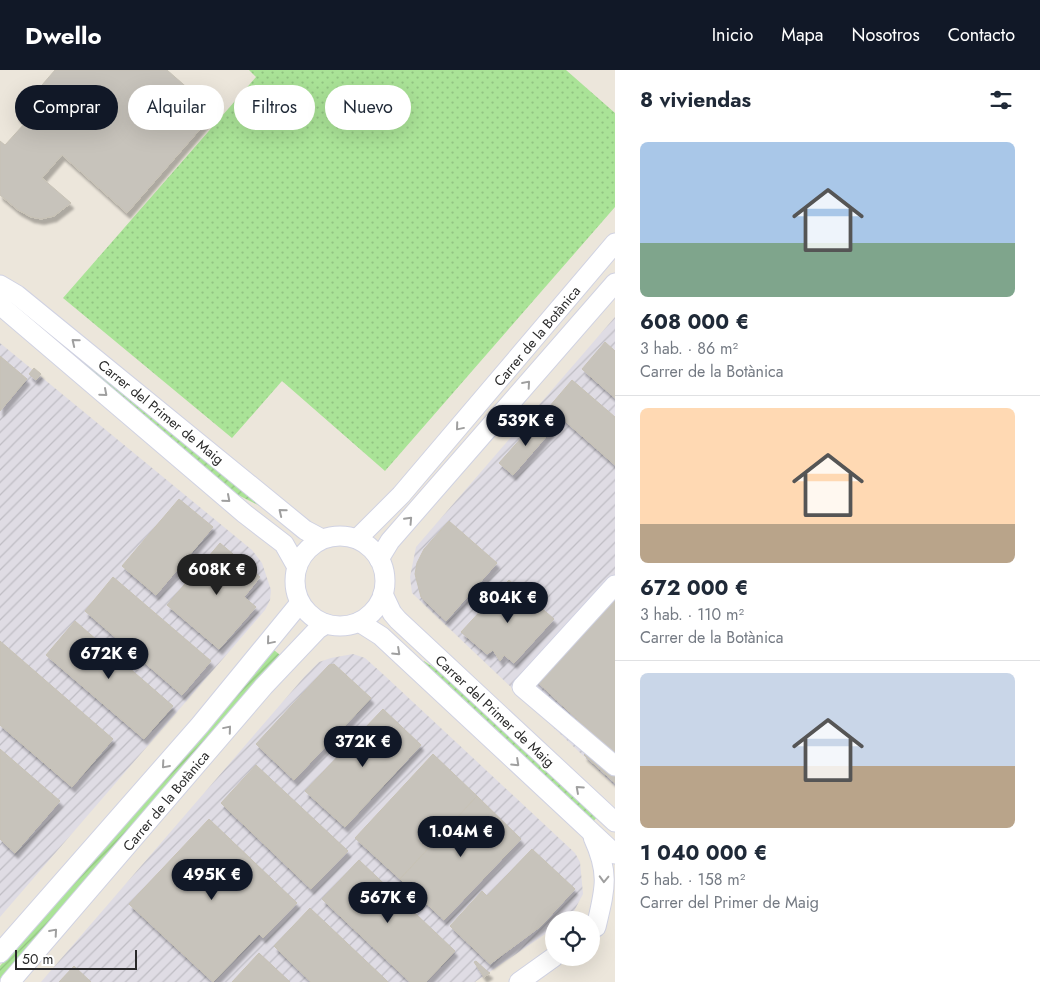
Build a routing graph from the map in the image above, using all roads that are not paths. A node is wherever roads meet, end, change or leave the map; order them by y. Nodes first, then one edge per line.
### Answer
1 (615, 243) edge
2 (615, 283) edge
3 (1, 292) edge
4 (322, 539) junction
5 (357, 539) junction
6 (380, 558) junction
7 (297, 567) junction
8 (615, 585) edge
9 (383, 594) junction
10 (300, 603) junction
11 (359, 622) junction
12 (326, 624) junction
13 (615, 766) edge
14 (615, 822) edge
15 (591, 834) junction
16 (615, 854) edge
17 (599, 911) edge
18 (615, 916) edge
19 (600, 925) edge
20 (0, 952) edge
21 (545, 963) edge
22 (10, 982) edge
23 (519, 982) edge

1 -> 5 street, Carrer de la Botànica
6 -> 2 street, Carrer de la Botànica
4 -> 3 street, Carrer del Primer de Maig
3 -> 7 street, Carrer del Primer de Maig
4 - 5 street
4 - 7 street
5 - 6 street
6 - 9 street
7 - 10 street
8 - 13 street
9 - 11 street
14 -> 9 street, Carrer del Primer de Maig
10 - 12 street
10 -> 20 street, Carrer de la Botànica
11 - 12 street
11 -> 15 street, Carrer del Primer de Maig
22 -> 12 street, Carrer de la Botànica
15 - 16 street, Carrer del Primer de Maig
15 -> 17 street, Carrer del Primer de Maig
18 - 19 street
21 - 23 street

